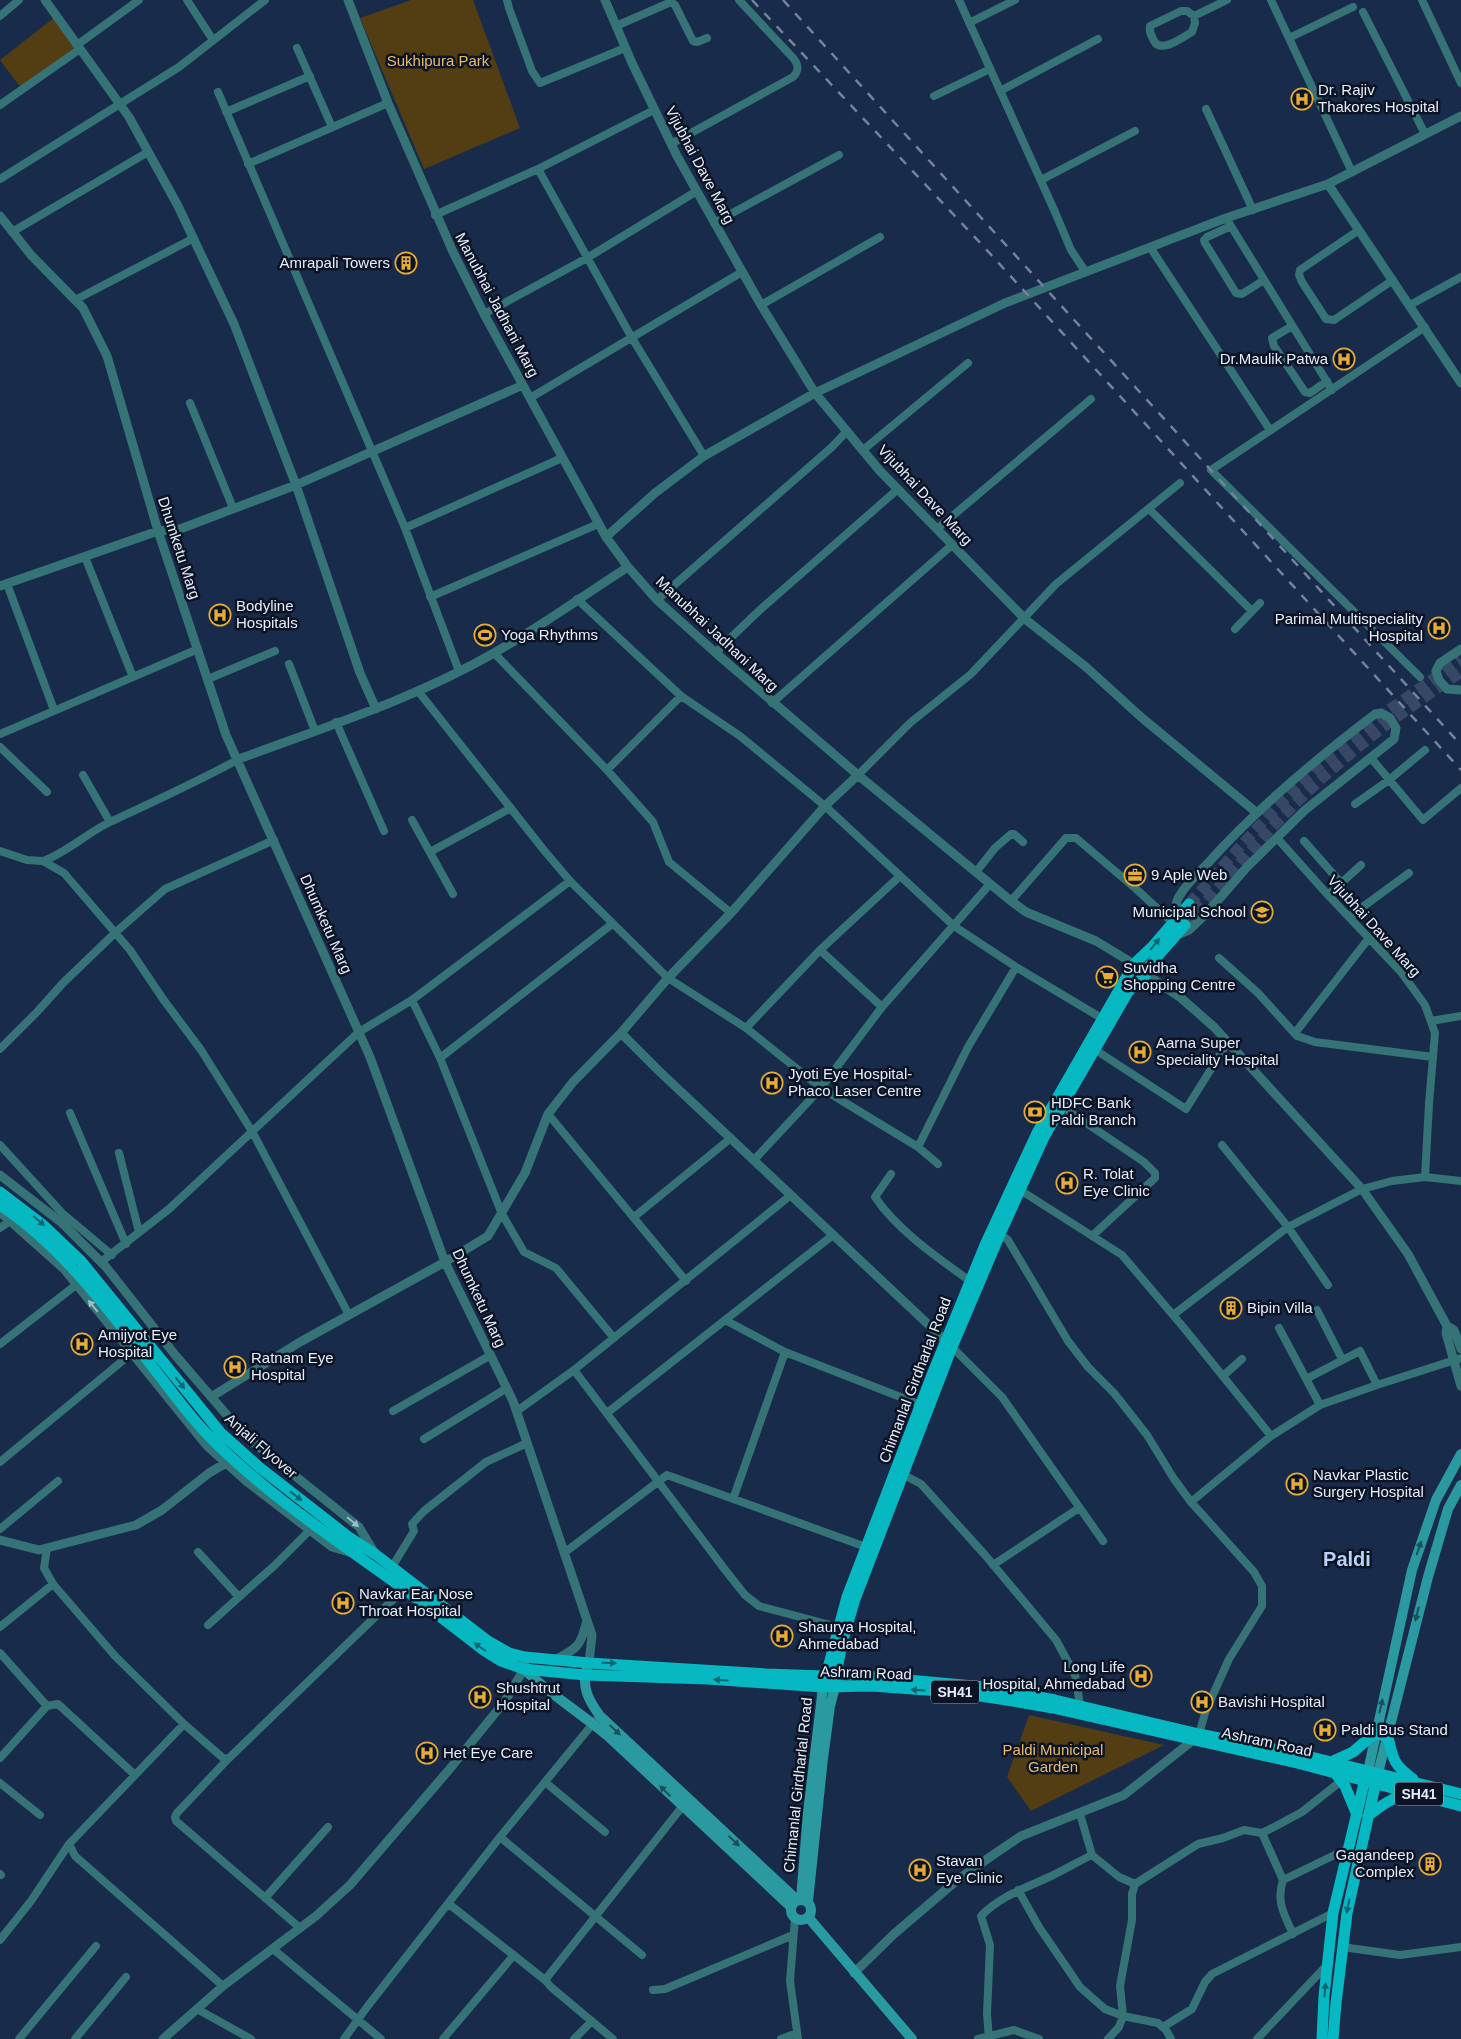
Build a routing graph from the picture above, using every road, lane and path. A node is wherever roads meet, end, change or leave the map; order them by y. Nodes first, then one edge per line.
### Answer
1 (19, 0) edge
2 (45, 0) edge
3 (139, 0) edge
4 (187, 0) edge
5 (265, 0) edge
6 (348, 0) edge
7 (508, 0) edge
8 (605, 0) edge
9 (739, 0) edge
10 (959, 0) edge
11 (1015, 0) edge
12 (1227, 0) edge
13 (1271, 0) edge
14 (1422, 0) edge
15 (1353, 8) dead end
16 (1363, 12) dead end
17 (0, 16) edge
18 (1194, 16) junction
19 (969, 23) junction
20 (616, 26) junction
21 (707, 38) dead end
22 (1289, 38) junction
23 (212, 40) junction
24 (1098, 40) dead end
25 (79, 47) junction
26 (297, 48) dead end
27 (625, 48) junction
28 (990, 69) junction
29 (310, 76) junction
30 (1461, 83) edge
31 (1000, 91) junction
32 (218, 92) dead end
33 (934, 96) dead end
34 (388, 103) junction
35 (119, 104) junction
36 (0, 105) edge
37 (1206, 109) dead end
38 (654, 110) junction
39 (226, 112) junction
40 (1461, 116) edge
41 (332, 127) junction
42 (1135, 131) dead end
43 (1425, 134) junction
44 (671, 144) junction
45 (148, 152) junction
46 (838, 155) dead end
47 (248, 164) junction
48 (538, 169) junction
49 (1352, 172) junction
50 (0, 178) edge
51 (1041, 180) junction
52 (1328, 184) junction
53 (696, 191) junction
54 (1253, 210) junction
55 (435, 215) junction
56 (0, 216) edge
57 (1229, 222) junction
58 (714, 223) junction
59 (1359, 230) junction
60 (12, 232) junction
61 (880, 237) dead end
62 (194, 238) junction
63 (1150, 247) junction
64 (587, 258) junction
65 (1085, 271) junction
66 (742, 272) junction
67 (1461, 277) edge
68 (1264, 280) junction
69 (1393, 280) junction
70 (75, 300) junction
71 (761, 305) junction
72 (1410, 305) junction
73 (484, 314) junction
74 (1292, 326) junction
75 (1425, 327) junction
76 (632, 338) junction
77 (968, 363) dead end
78 (1326, 381) junction
79 (1461, 383) edge
80 (523, 385) junction
81 (1332, 390) junction
82 (815, 392) junction
83 (530, 398) junction
84 (1091, 399) dead end
85 (190, 403) dead end
86 (1270, 430) junction
87 (846, 431) junction
88 (863, 450) junction
89 (371, 451) junction
90 (704, 456) junction
91 (562, 458) junction
92 (1180, 483) dead end
93 (296, 485) junction
94 (898, 489) junction
95 (233, 508) junction
96 (1150, 509) junction
97 (598, 524) junction
98 (405, 528) junction
99 (937, 529) junction
100 (158, 532) junction
101 (606, 537) junction
102 (952, 545) junction
103 (85, 557) junction
104 (628, 567) junction
105 (3, 585) edge
106 (430, 597) junction
107 (577, 600) junction
108 (657, 600) junction
109 (1260, 603) dead end
110 (1252, 612) junction
111 (1025, 619) junction
112 (1235, 629) dead end
113 (198, 649) junction
114 (1461, 649) edge
115 (275, 652) dead end
116 (494, 653) junction
117 (717, 654) junction
118 (289, 664) dead end
119 (459, 671) junction
120 (133, 677) junction
121 (1420, 677) dead end
122 (208, 678) junction
123 (1461, 690) edge
124 (418, 691) junction
125 (681, 696) junction
126 (772, 703) junction
127 (376, 709) junction
128 (54, 710) junction
129 (336, 722) junction
130 (315, 731) junction
131 (0, 734) edge
132 (0, 747) edge
133 (1425, 750) dead end
134 (1371, 758) junction
135 (239, 759) junction
136 (607, 770) junction
137 (82, 774) dead end
138 (858, 775) junction
139 (1389, 780) junction
140 (1461, 788) edge
141 (47, 792) dead end
142 (1355, 804) dead end
143 (825, 806) junction
144 (511, 808) junction
145 (1257, 813) junction
146 (412, 820) dead end
147 (110, 822) junction
148 (384, 831) dead end
149 (1277, 838) junction
150 (274, 840) junction
151 (1023, 842) dead end
152 (1304, 842) dead end
153 (0, 851) edge
154 (430, 852) junction
155 (43, 861) junction
156 (1361, 865) dead end
157 (976, 872) junction
158 (1409, 873) dead end
159 (900, 876) junction
160 (570, 881) junction
161 (1341, 883) junction
162 (990, 884) junction
163 (453, 894) dead end
164 (1328, 895) junction
165 (1011, 901) junction
166 (1189, 904) tunnel mouth
167 (731, 913) junction
168 (1349, 917) junction
169 (1178, 921) junction
170 (612, 924) junction
171 (954, 926) junction
172 (116, 932) junction
173 (1177, 935) junction
174 (1368, 938) junction
175 (820, 950) junction
176 (1219, 958) dead end
177 (1134, 964) junction
178 (1016, 967) junction
179 (1148, 970) junction
180 (668, 978) junction
181 (412, 1000) junction
182 (882, 1007) junction
183 (1461, 1016) edge
184 (1103, 1019) junction
185 (1431, 1021) junction
186 (746, 1028) junction
187 (359, 1032) junction
188 (621, 1033) junction
189 (1295, 1033) junction
190 (1228, 1042) junction
191 (0, 1049) edge
192 (1094, 1049) junction
193 (1433, 1057) junction
194 (440, 1058) junction
195 (821, 1088) junction
196 (1061, 1106) junction
197 (70, 1113) dead end
198 (548, 1114) junction
199 (253, 1133) junction
200 (731, 1138) junction
201 (0, 1145) edge
202 (1222, 1145) dead end
203 (918, 1147) junction
204 (119, 1153) dead end
205 (754, 1160) junction
206 (938, 1164) dead end
207 (891, 1174) dead end
208 (0, 1175) edge
209 (1425, 1177) junction
210 (1461, 1181) edge
211 (1362, 1189) junction
212 (1020, 1190) junction
213 (0, 1192) edge
214 (791, 1195) junction
215 (0, 1205) edge
216 (0, 1212) edge
217 (502, 1214) junction
218 (634, 1217) junction
219 (10, 1221) junction
220 (1288, 1227) junction
221 (0, 1228) edge
222 (140, 1232) junction
223 (1000, 1234) junction
224 (833, 1235) junction
225 (1092, 1236) junction
226 (126, 1244) junction
227 (112, 1256) junction
228 (101, 1262) junction
229 (446, 1262) junction
230 (686, 1281) junction
231 (970, 1281) junction
232 (76, 1285) junction
233 (1328, 1285) dead end
234 (1317, 1310) dead end
235 (349, 1315) junction
236 (1173, 1315) junction
237 (725, 1320) junction
238 (1446, 1326) junction
239 (1279, 1328) dead end
240 (614, 1338) junction
241 (949, 1343) junction
242 (0, 1344) edge
243 (1461, 1349) edge
244 (785, 1352) junction
245 (132, 1353) junction
246 (491, 1355) junction
247 (1242, 1359) dead end
248 (1342, 1359) junction
249 (1458, 1359) edge
250 (574, 1370) junction
251 (1223, 1376) junction
252 (1306, 1379) junction
253 (1377, 1386) junction
254 (1461, 1386) edge
255 (507, 1388) junction
256 (211, 1397) junction
257 (921, 1405) junction
258 (1320, 1405) junction
259 (393, 1411) dead end
260 (517, 1411) junction
261 (607, 1413) junction
262 (1271, 1436) junction
263 (424, 1439) dead end
264 (527, 1443) junction
265 (1461, 1454) edge
266 (0, 1462) edge
267 (226, 1462) junction
268 (904, 1475) junction
269 (58, 1481) dead end
270 (660, 1481) junction
271 (1461, 1485) edge
272 (733, 1499) junction
273 (1191, 1502) junction
274 (1079, 1508) junction
275 (0, 1529) edge
276 (310, 1530) junction
277 (0, 1540) edge
278 (1103, 1541) dead end
279 (347, 1542) junction
280 (866, 1547) junction
281 (47, 1548) junction
282 (198, 1552) dead end
283 (564, 1553) junction
284 (354, 1554) junction
285 (375, 1554) junction
286 (993, 1565) junction
287 (392, 1567) junction
288 (53, 1584) junction
289 (404, 1589) junction
290 (239, 1597) junction
291 (587, 1620) junction
292 (208, 1625) dead end
293 (0, 1627) edge
294 (838, 1627) junction
295 (0, 1653) edge
296 (525, 1657) junction
297 (555, 1660) junction
298 (589, 1663) junction
299 (524, 1669) junction
300 (585, 1675) junction
301 (830, 1681) junction
302 (1080, 1705) junction
303 (48, 1706) junction
304 (596, 1720) junction
305 (184, 1724) junction
306 (1375, 1734) junction
307 (1195, 1737) junction
308 (1388, 1737) junction
309 (0, 1758) edge
310 (228, 1759) junction
311 (1336, 1772) junction
312 (134, 1775) junction
313 (1371, 1777) junction
314 (545, 1782) junction
315 (0, 1783) edge
316 (1416, 1787) junction
317 (1461, 1794) edge
318 (1461, 1806) edge
319 (682, 1807) junction
320 (1080, 1814) junction
321 (40, 1816) dead end
322 (1363, 1816) junction
323 (328, 1827) dead end
324 (605, 1832) dead end
325 (1262, 1832) junction
326 (500, 1837) junction
327 (69, 1844) junction
328 (1349, 1848) junction
329 (1092, 1854) junction
330 (1284, 1880) junction
331 (1136, 1884) junction
332 (1018, 1890) junction
333 (265, 1898) junction
334 (799, 1902) junction
335 (450, 1904) junction
336 (1333, 1913) junction
337 (596, 1915) junction
338 (808, 1917) junction
339 (795, 1918) junction
340 (300, 1928) junction
341 (1293, 1934) junction
342 (793, 1935) junction
343 (0, 1940) edge
344 (96, 1946) dead end
345 (1342, 1947) junction
346 (1461, 1947) edge
347 (273, 1949) junction
348 (514, 1955) junction
349 (642, 1955) dead end
350 (1328, 1964) junction
351 (854, 1972) junction
352 (126, 1977) dead end
353 (545, 1980) junction
354 (223, 1986) junction
355 (654, 1990) dead end
356 (197, 2009) junction
357 (1123, 2016) junction
358 (358, 2019) junction
359 (592, 2021) junction
360 (1163, 2027) junction
361 (797, 2036) edge
362 (989, 2038) edge
363 (19, 2039) edge
364 (75, 2039) edge
365 (164, 2039) edge
366 (251, 2039) edge
367 (344, 2039) edge
368 (381, 2039) edge
369 (443, 2039) edge
370 (574, 2039) edge
371 (613, 2039) edge
372 (781, 2039) edge
373 (912, 2039) edge
374 (978, 2039) edge
375 (1039, 2039) edge
376 (1108, 2039) edge
377 (1171, 2039) edge
378 (1257, 2039) edge
379 (1322, 2039) edge
380 (1333, 2039) edge

1 - 17 street
2 - 25 street
3 - 25 street
4 - 23 street
5 - 23 street
6 - 34 street, Manubhai Jadhani Marg
7 - 27 street
8 - 20 street, Vijubhai Dave Marg
9 - 44 street
10 - 19 street
11 - 19 street
12 - 18 street
13 - 22 street
14 - 30 street
15 - 22 street
16 - 43 street
18 - 18 street
19 - 28 street
20 - 21 street
20 - 27 street, Vijubhai Dave Marg
22 - 49 street
23 - 35 street
24 - 31 street
25 - 35 street
25 - 36 street
26 - 29 street
27 - 38 street, Vijubhai Dave Marg
28 - 31 street
28 - 33 street
29 - 39 street
29 - 41 street
31 - 51 street
32 - 39 street
34 - 41 street
34 - 55 street, Manubhai Jadhani Marg
35 - 45 street
35 - 50 street
37 - 54 street
38 - 44 street, Vijubhai Dave Marg
38 - 48 street
39 - 47 street
40 - 43 street
41 - 47 street
42 - 51 street
43 - 49 street
44 - 53 street, Vijubhai Dave Marg
45 - 60 street
45 - 62 street
46 - 58 street
47 - 89 street
48 - 55 street
48 - 64 street
49 - 52 street
51 - 65 street
52 - 54 street
52 - 59 street
53 - 58 street, Vijubhai Dave Marg
53 - 64 street
54 - 57 street
55 - 73 street, Manubhai Jadhani Marg
56 - 60 street, Dhumketu Marg
57 - 63 street
57 - 68 street
57 - 68 street
58 - 66 street, Vijubhai Dave Marg
59 - 69 street
59 - 69 street
60 - 70 street, Dhumketu Marg
61 - 71 street
62 - 70 street
62 - 93 street
63 - 65 street
63 - 86 street
64 - 73 street
64 - 76 street
65 - 82 street
66 - 71 street, Vijubhai Dave Marg
66 - 76 street
67 - 72 street
68 - 74 street
69 - 72 street
70 - 100 street, Dhumketu Marg
71 - 82 street, Vijubhai Dave Marg
72 - 75 street
73 - 80 street, Manubhai Jadhani Marg
74 - 78 street
74 - 78 street
75 - 79 street
75 - 81 street
76 - 83 street
76 - 90 street
77 - 88 street
78 - 81 street
80 - 83 street, Manubhai Jadhani Marg
80 - 89 street
81 - 86 street
82 - 87 street, Vijubhai Dave Marg
82 - 90 street
83 - 91 street, Manubhai Jadhani Marg
84 - 99 street
85 - 95 street
86 - 121 street
87 - 88 street, Vijubhai Dave Marg
87 - 108 street
88 - 94 street, Vijubhai Dave Marg
89 - 93 street
89 - 98 street
90 - 101 street
91 - 97 street, Manubhai Jadhani Marg
91 - 98 street
92 - 96 street
93 - 95 street
93 - 127 street
94 - 99 street, Vijubhai Dave Marg
94 - 117 street
95 - 100 street
96 - 110 street
96 - 111 street
97 - 101 street, Manubhai Jadhani Marg
97 - 106 street
98 - 106 street
99 - 102 street, Vijubhai Dave Marg
100 - 103 street
100 - 113 street, Dhumketu Marg
101 - 104 street, Manubhai Jadhani Marg
102 - 111 street, Vijubhai Dave Marg
102 - 126 street
103 - 105 street
103 - 120 street
104 - 107 street
104 - 108 street, Manubhai Jadhani Marg
105 - 128 street
106 - 119 street
107 - 116 street
107 - 125 street
108 - 117 street, Manubhai Jadhani Marg
109 - 110 street
110 - 112 street
111 - 138 street
111 - 145 street, Vijubhai Dave Marg
113 - 120 street
113 - 122 street, Dhumketu Marg
114 - 123 street
115 - 122 street
116 - 119 street
116 - 136 street
117 - 126 street, Manubhai Jadhani Marg
118 - 130 street
119 - 124 street
120 - 128 street
122 - 135 street, Dhumketu Marg
124 - 127 street
124 - 144 street
125 - 136 street
125 - 143 street
126 - 138 street, Manubhai Jadhani Marg
127 - 129 street
128 - 131 street
129 - 130 street
129 - 148 street
130 - 135 street
132 - 141 street
133 - 139 street
134 - 139 street
134 - 145 street
134 - 149 street
135 - 147 street
135 - 150 street, Dhumketu Marg
136 - 167 street
137 - 147 street
138 - 143 street
138 - 157 street, Manubhai Jadhani Marg
139 - 140 street
139 - 142 street
143 - 159 street
143 - 167 street
144 - 154 street
144 - 160 street
145 - 169 street
146 - 154 street
147 - 155 street
149 - 164 street, Vijubhai Dave Marg
149 - 173 street
150 - 172 street
150 - 187 street, Dhumketu Marg
151 - 157 street
152 - 161 street
153 - 155 street
154 - 163 street
155 - 172 street
156 - 161 street
157 - 162 street, Manubhai Jadhani Marg
158 - 168 street
159 - 171 street
159 - 175 street
160 - 170 street
160 - 181 street
161 - 164 street
162 - 165 street, Manubhai Jadhani Marg
162 - 171 street
164 - 168 street, Vijubhai Dave Marg
165 - 169 street
165 - 177 street, Manubhai Jadhani Marg
166 - 169 main road
167 - 180 street
168 - 174 street, Vijubhai Dave Marg
169 - 173 main road, Chimanlal Girdharlal Road
177 -> 169 main road, Chimanlal Girdharlal Road
170 - 180 street
170 - 194 street
171 - 178 street
171 - 182 street
172 - 191 street
172 - 199 street
173 - 179 main road, Chimanlal Girdharlal Road
174 - 185 street, Vijubhai Dave Marg
174 - 189 street
175 - 182 street
175 - 186 street
176 - 189 street
177 - 179 street, Manubhai Jadhani Marg
177 - 184 main road, Chimanlal Girdharlal Road
178 - 184 street
178 - 203 street
179 - 190 street, Manubhai Jadhani Marg
179 - 192 main road, Chimanlal Girdharlal Road
180 - 186 street
180 - 188 street
181 - 187 street
181 - 194 street
182 - 195 street
183 - 185 street
184 - 231 main road, Chimanlal Girdharlal Road
185 - 193 street, Vijubhai Dave Marg
186 - 195 street
187 - 199 street
187 - 229 street, Dhumketu Marg
188 - 198 street
188 - 200 street
189 - 193 street
190 - 192 street
190 - 211 street, Manubhai Jadhani Marg
192 - 196 main road, Chimanlal Girdharlal Road
193 - 209 street, Vijubhai Dave Marg
194 - 217 street
195 - 203 street
195 - 205 street
196 - 212 main road, Chimanlal Girdharlal Road
196 - 225 street
197 - 226 street
198 - 217 street
198 - 218 street
199 - 222 street
199 - 235 street
200 - 205 street
200 - 218 street
201 - 227 street
202 - 220 street
203 - 206 street
204 - 222 street
205 - 214 street
207 - 231 street
208 - 228 street
209 - 210 street
209 - 211 street
211 - 220 street
211 - 238 street, Manubhai Jadhani Marg
212 - 223 main road, Chimanlal Girdharlal Road
212 - 225 street
213 -> 279 main road, Anjali Flyover
214 - 224 street
214 - 230 street
215 - 279 main road, Anjali Flyover
216 - 219 street
217 - 229 street
217 - 240 street
218 - 230 street
219 - 221 street
219 - 232 street
220 - 233 street
220 - 236 street
222 - 226 street
223 - 241 main road, Chimanlal Girdharlal Road
223 - 273 street
224 - 237 street
224 - 241 street
225 - 236 street
226 - 227 street
227 - 228 street
228 - 232 street
228 - 256 street
229 - 235 street
229 - 246 street, Dhumketu Marg
230 - 240 street
231 - 241 main road, Chimanlal Girdharlal Road
232 - 242 street
245 -> 232 street
234 - 248 street
235 - 256 street
236 - 251 street
237 - 244 street
237 - 261 street
238 - 243 street
238 - 249 street
239 - 252 street
240 - 250 street
241 - 257 main road, Chimanlal Girdharlal Road
241 - 268 main road, Chimanlal Girdharlal Road
241 - 274 street
244 - 257 street
244 - 272 street
245 - 266 street
245 - 267 street
246 - 255 street, Dhumketu Marg
246 - 259 street
247 - 251 street
248 - 252 street
248 - 253 street
249 - 253 street
249 - 254 street
250 - 260 street
250 - 261 street
251 - 262 street
252 - 258 street
253 - 258 street
255 - 260 street, Dhumketu Marg
255 - 263 street
256 -> 285 street
257 - 280 main road, Chimanlal Girdharlal Road
258 - 262 street
260 - 264 street, Dhumketu Marg
261 - 270 street
262 - 273 street
264 - 283 street, Dhumketu Marg
264 - 287 street
306 -> 265 main road
267 - 276 street
267 - 281 street
268 - 286 street
268 - 301 main road, Chimanlal Girdharlal Road
269 - 275 street
270 - 272 street
270 - 283 street
270 - 294 street
271 -> 308 main road
272 - 280 street
273 - 307 street
274 - 278 street
274 - 286 street
276 - 284 street
276 - 290 street
277 - 281 street
279 - 284 main road, Anjali Flyover
279 - 285 main road, Anjali Flyover
280 - 294 main road, Chimanlal Girdharlal Road
281 - 288 street
282 - 290 street
283 - 291 street, Dhumketu Marg
284 - 289 main road, Ashram Road
285 - 287 main road, Ashram Road
286 - 302 street
287 - 296 main road, Ashram Road
288 - 293 street
288 - 305 street
299 -> 289 main road, Ashram Road
289 - 310 street
290 - 292 street
291 - 297 street
291 - 298 street, Dhumketu Marg
294 - 301 main road, Chimanlal Girdharlal Road
295 - 303 street
296 - 297 main road, Ashram Road
296 - 299 main road
297 - 298 main road, Ashram Road
298 - 300 main road
298 -> 301 main road, Ashram Road
299 - 300 main road, Ashram Road / SH41
299 - 304 main road
299 - 340 street
301 -> 300 main road, Ashram Road / SH41
300 - 304 main road
301 - 302 main road, Ashram Road
307 -> 301 main road, Ashram Road / SH41
301 - 334 main road, Chimanlal Girdharlal Road
302 - 307 main road, Ashram Road
303 - 309 street
303 - 312 street
304 - 314 street
319 -> 304 main road
304 -> 334 main road
305 - 310 street
305 - 312 street
306 - 308 main road
306 - 311 main road
306 - 313 main road
307 - 311 main road, Ashram Road / SH41
307 - 320 street
308 - 313 main road
308 - 316 main road
310 - 333 street
311 - 313 main road, Ashram Road / SH41
311 - 322 main road
311 - 325 street
312 - 327 street
313 - 316 main road, Ashram Road
313 - 322 main road
314 - 324 street
314 - 326 street
315 - 321 street
316 - 317 main road, Ashram Road
316 - 318 main road, Ashram Road / SH41
316 - 322 main road
319 - 334 main road
319 - 337 street
320 - 329 street
320 - 351 street
322 - 328 main road
322 -> 345 main road
323 - 333 street
325 - 330 street
325 - 331 street
326 - 335 street
326 - 337 street
327 - 343 street
327 - 354 street
328 - 330 street
328 - 336 main road
329 - 331 street
329 - 332 street
330 - 341 street
331 - 357 street
332 - 357 street
332 - 362 street
333 - 340 street
334 - 338 main road, Chimanlal Girdharlal Road
334 - 339 main road
335 - 348 street
335 - 358 street
336 - 341 street
336 - 350 main road
337 - 349 street
337 - 353 street
338 - 339 main road
338 - 351 main road
339 - 342 street
340 - 347 street
341 - 360 street
342 - 355 street
342 - 361 street
344 - 363 street
345 - 346 street
345 - 380 main road
347 - 354 street
347 - 358 street
348 - 353 street
348 - 369 street
350 - 378 street
379 -> 350 main road
351 - 373 main road
352 - 364 street
353 - 359 street
354 - 356 street
356 - 365 street
356 - 366 street
357 - 360 street
357 - 376 street
358 - 367 street
358 - 368 street
359 - 370 street
359 - 371 street
360 - 377 street
361 - 372 street
362 - 374 street
362 - 375 street

